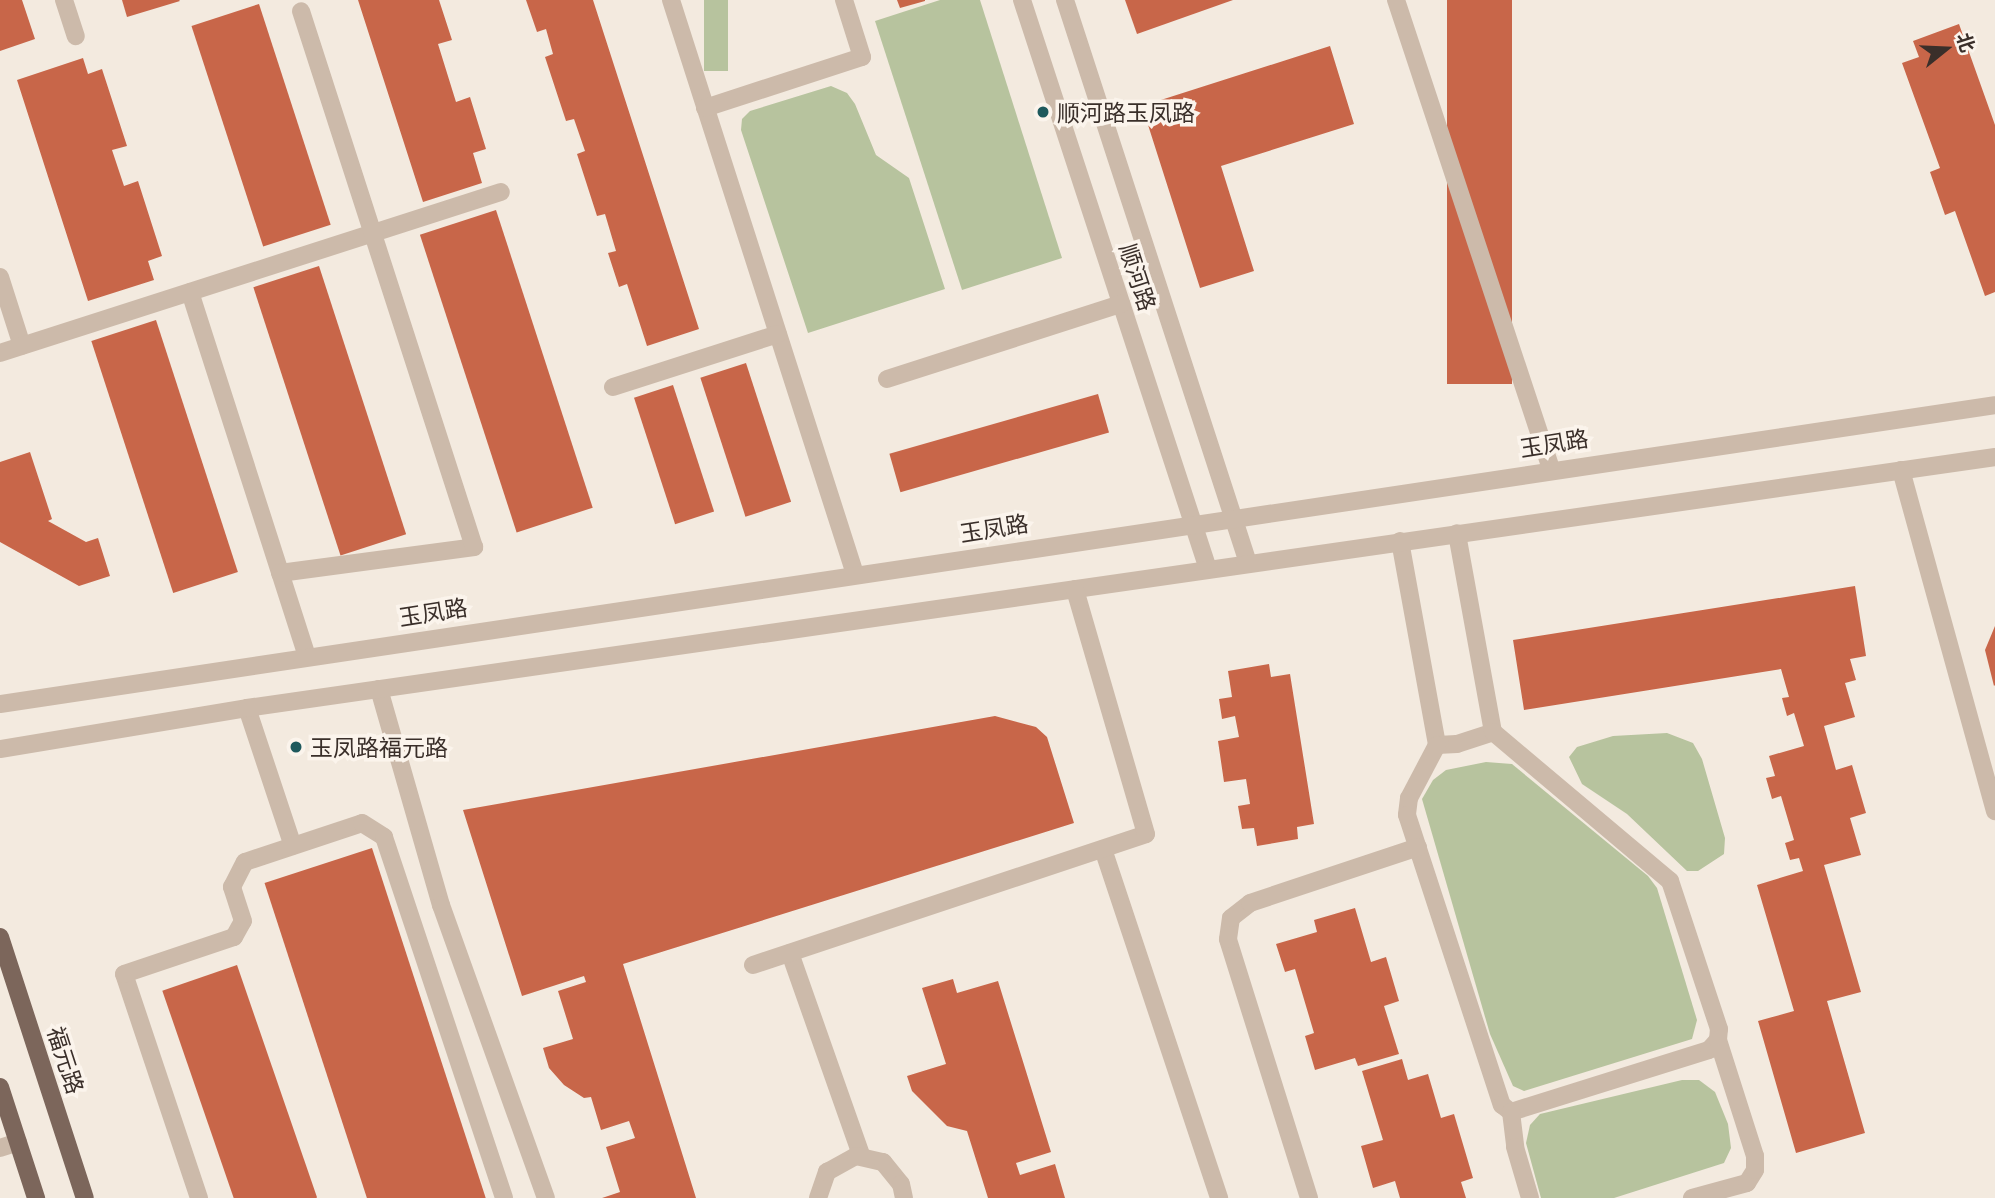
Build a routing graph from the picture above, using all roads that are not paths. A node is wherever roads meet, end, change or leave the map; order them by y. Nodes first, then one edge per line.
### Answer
1 (64, 0) edge
2 (671, 0) edge
3 (844, 0) edge
4 (1022, 0) edge
5 (1065, 0) edge
6 (1395, 0) edge
7 (301, 11) dead end
8 (76, 36) dead end
9 (705, 108) junction
10 (502, 192) dead end
11 (373, 233) junction
12 (0, 277) edge
13 (190, 292) junction
14 (1121, 304) junction
15 (778, 334) junction
16 (22, 346) junction
17 (0, 353) edge
18 (887, 379) dead end
19 (613, 387) dead end
20 (1995, 405) edge
21 (1995, 457) edge
22 (1551, 468) junction
23 (1901, 470) junction
24 (1233, 516) junction
25 (1192, 523) junction
26 (1457, 533) junction
27 (1401, 541) junction
28 (1248, 563) junction
29 (1208, 569) junction
30 (280, 573) junction
31 (855, 573) junction
32 (1075, 589) junction
33 (307, 656) junction
34 (379, 690) junction
35 (0, 704) edge
36 (247, 708) junction
37 (1493, 732) junction
38 (1437, 745) junction
39 (0, 749) edge
40 (1995, 811) edge
41 (293, 846) junction
42 (1418, 847) junction
43 (1103, 849) junction
44 (0, 937) edge
45 (790, 953) junction
46 (753, 965) dead end
47 (1718, 1040) junction
48 (0, 1087) edge
49 (1511, 1112) junction
50 (18, 1142) junction
51 (0, 1148) edge
52 (862, 1157) junction
53 (36, 1198) edge
54 (85, 1198) edge
55 (199, 1198) edge
56 (504, 1198) edge
57 (546, 1198) edge
58 (818, 1198) edge
59 (904, 1198) edge
60 (1219, 1198) edge
61 (1309, 1198) edge
62 (1530, 1198) edge
63 (1692, 1198) edge

1 - 8 street
2 - 9 street
3 - 9 street
4 - 14 street, 顺河路
5 - 24 street, 顺河路
6 - 22 street
7 - 11 street
9 - 15 street
10 - 11 street
11 - 13 street
11 - 30 street
12 - 16 street
13 - 16 street
13 - 30 street
14 - 18 street
14 - 25 street, 顺河路
15 - 19 street
15 - 31 street
16 - 17 street
20 - 22 street, 玉凤路
21 - 23 street
22 - 24 street, 玉凤路
23 - 26 street
23 - 40 street
24 - 25 street, 玉凤路
24 - 28 street, 顺河路
25 - 29 street, 顺河路
25 - 31 street, 玉凤路
26 - 27 street
26 - 37 street
27 - 28 street
27 - 38 street
28 - 29 street
29 - 32 street
30 - 33 street
31 - 33 street, 玉凤路
32 - 34 street
32 - 43 street
33 - 35 street, 玉凤路
34 - 36 street
34 - 57 street
36 - 39 street
36 - 41 street
37 - 38 street
37 - 47 street
38 - 42 street
41 - 55 street
41 - 56 street
42 - 49 street
42 - 61 street
43 - 45 street
43 - 60 street
44 - 54 main road, 福元路
45 - 46 street
45 - 52 street
47 - 49 street
47 - 63 street
48 - 50 main road
49 - 62 street
50 - 51 street
50 - 53 main road
52 - 58 street
52 - 59 street

